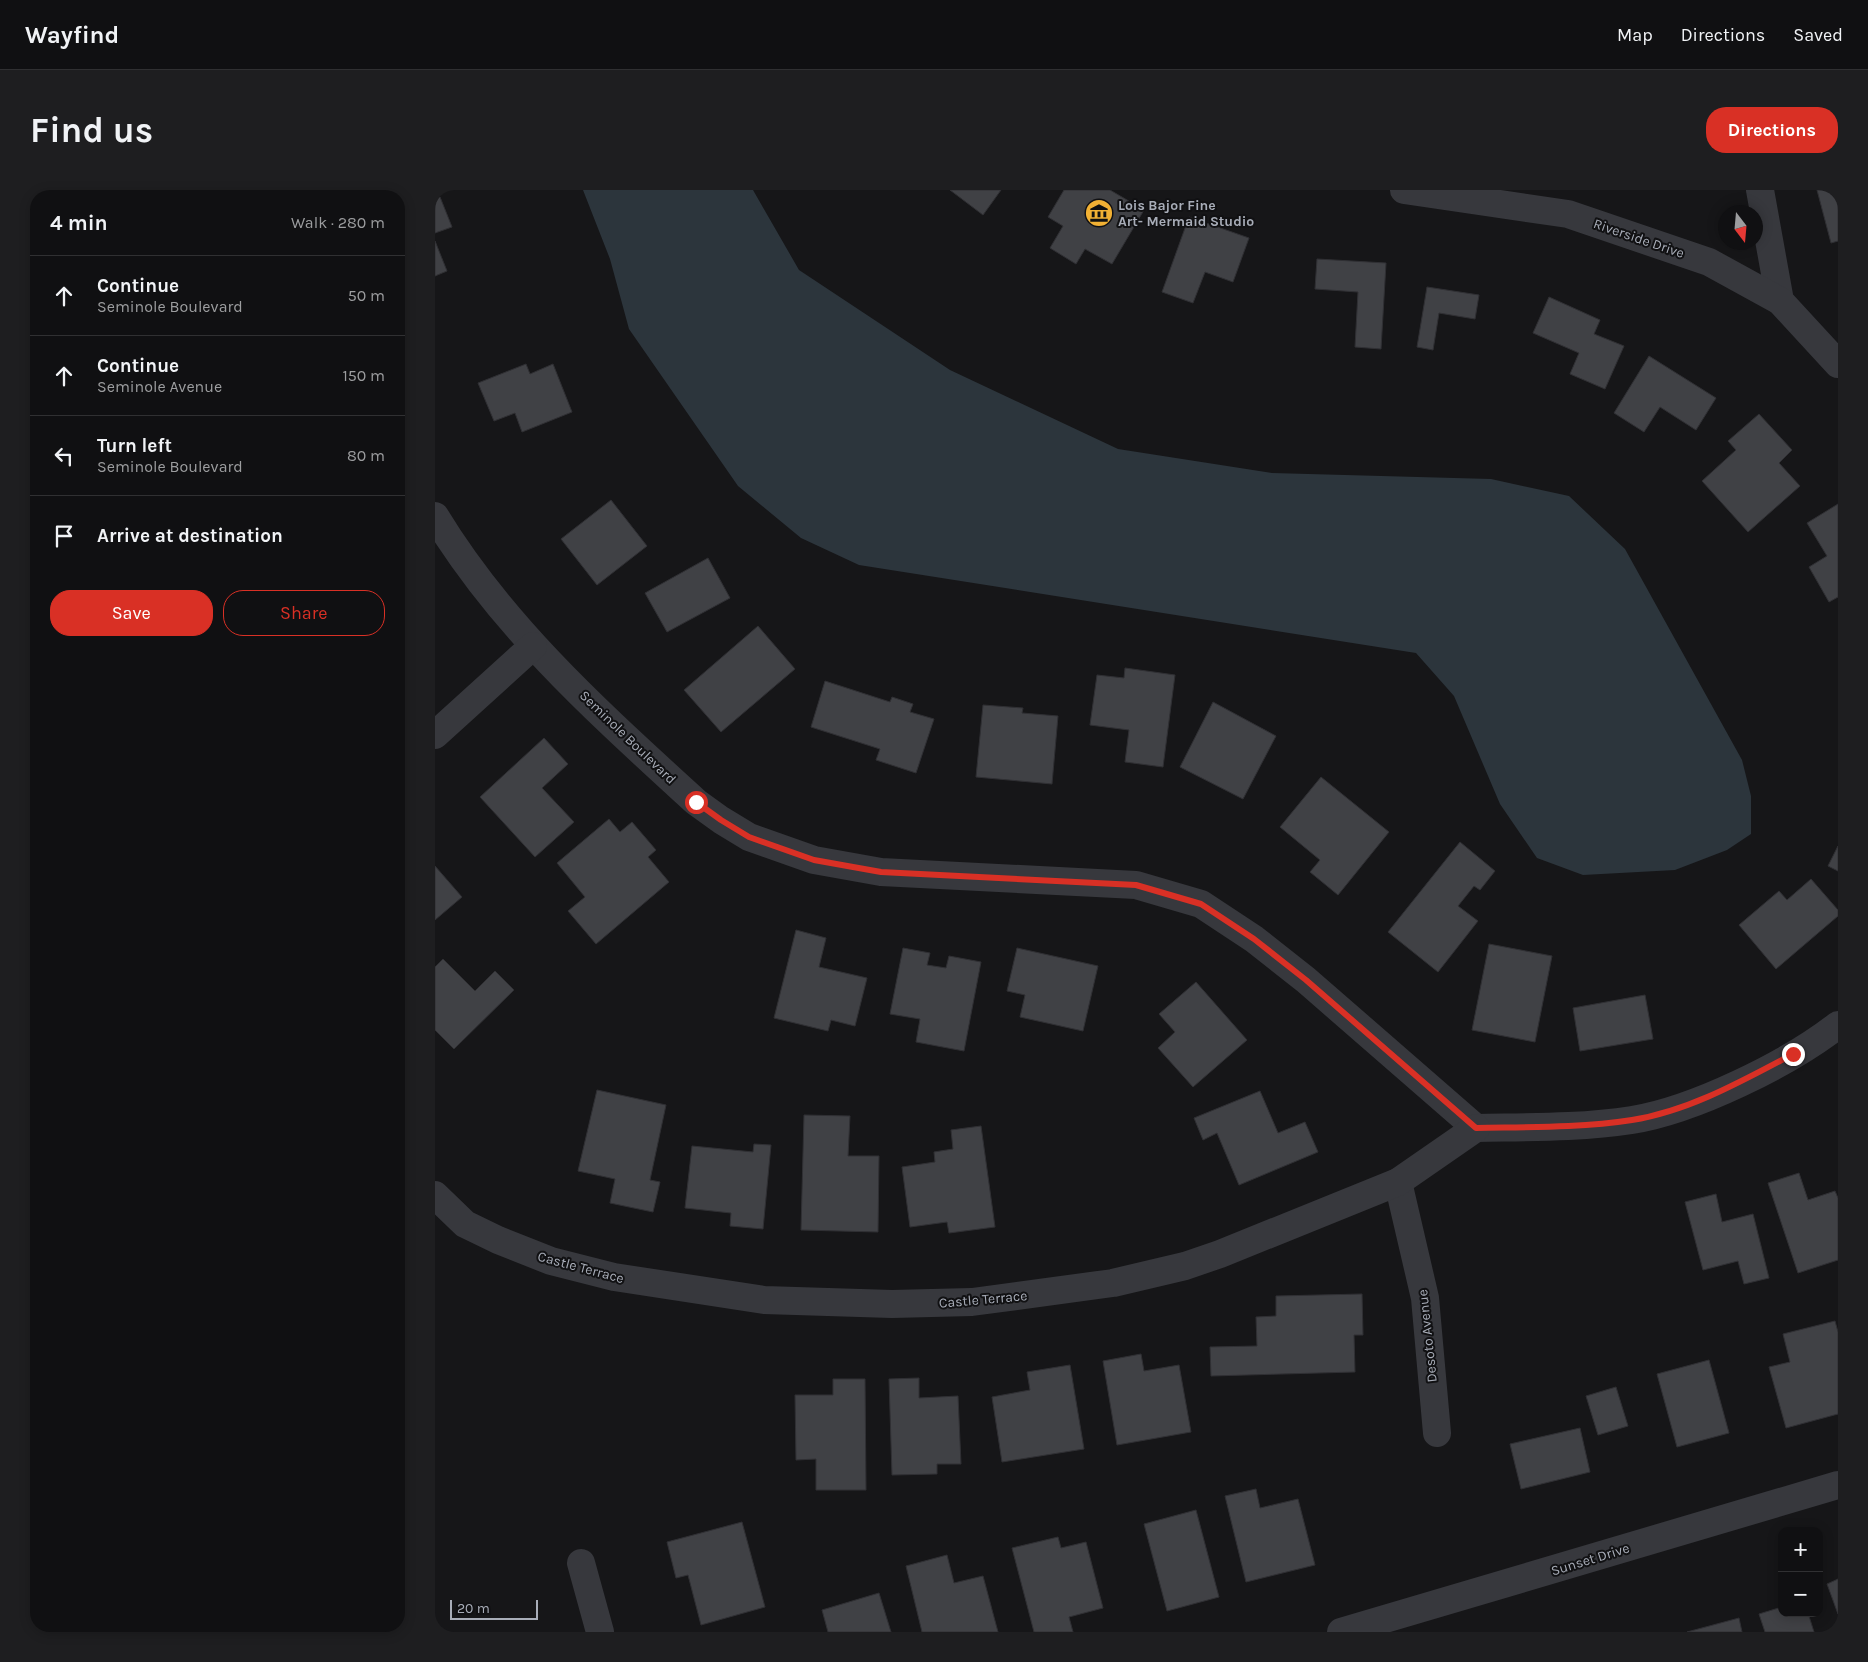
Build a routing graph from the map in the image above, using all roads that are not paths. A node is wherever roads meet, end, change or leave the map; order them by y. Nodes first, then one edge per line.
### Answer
1 (1404, 190) edge
2 (1760, 190) edge
3 (1780, 301) junction
4 (1838, 364) edge
5 (435, 516) edge
6 (533, 646) junction
7 (435, 735) edge
8 (1838, 1025) edge
9 (1476, 1128) junction
10 (1398, 1182) junction
11 (435, 1195) edge
12 (1437, 1433) dead end
13 (1838, 1485) edge
14 (581, 1563) dead end
15 (600, 1632) edge
16 (1341, 1632) edge

1 - 3 street, Riverside Drive
2 - 3 street
3 - 4 street, Riverside Drive
5 - 6 street, Seminole Boulevard
6 - 7 street
6 - 9 street, Seminole Boulevard
8 - 9 street
9 - 10 street, Castle Terrace
10 - 11 street, Castle Terrace
10 - 12 street, Desoto Avenue
13 - 16 street, Sunset Drive
14 - 15 street

